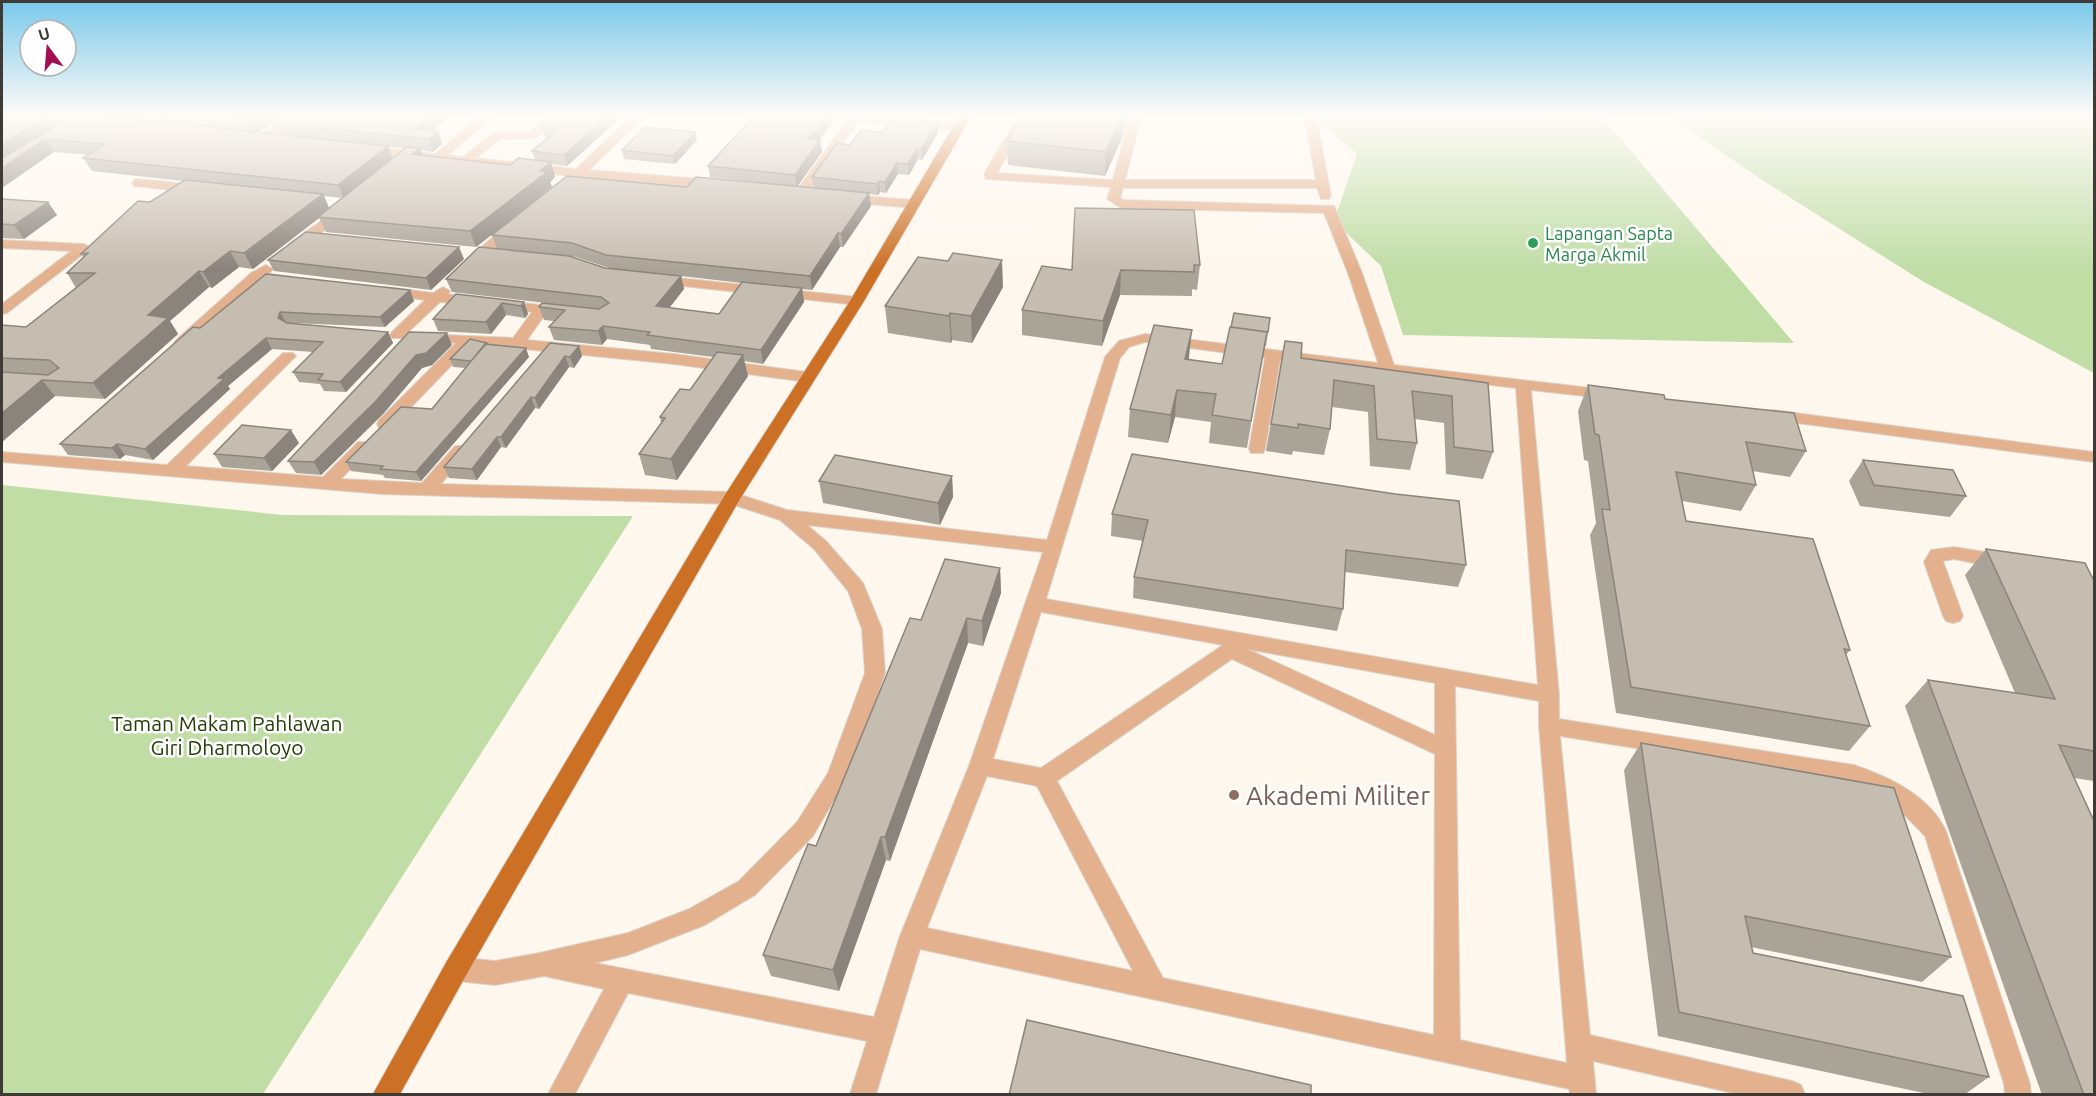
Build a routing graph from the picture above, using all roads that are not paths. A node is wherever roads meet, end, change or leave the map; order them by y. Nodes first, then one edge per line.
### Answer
1 (395, 166) edge
2 (519, 166) edge
3 (587, 166) edge
4 (820, 166) edge
5 (936, 166) edge
6 (995, 166) edge
7 (1123, 166) edge
8 (1319, 166) edge
9 (391, 169) edge
10 (580, 173) junction
11 (138, 183) dead end
12 (1118, 184) junction
13 (1321, 184) junction
14 (731, 186) edge
15 (561, 188) edge
16 (207, 190) edge
17 (801, 193) edge
18 (835, 197) edge
19 (326, 203) dead end
20 (914, 204) junction
21 (1329, 209) junction
22 (525, 217) edge
23 (308, 237) junction
24 (331, 239) edge
25 (2, 244) edge
26 (473, 253) junction
27 (500, 256) edge
28 (256, 276) junction
29 (645, 279) edge
30 (301, 281) edge
31 (368, 289) edge
32 (438, 296) junction
33 (857, 301) junction
34 (2, 310) edge
35 (468, 340) junction
36 (517, 343) junction
37 (549, 346) junction
38 (169, 354) edge
39 (1273, 354) junction
40 (288, 356) dead end
41 (534, 364) edge
42 (1388, 369) junction
43 (807, 377) junction
44 (1523, 383) junction
45 (1628, 397) edge
46 (1756, 413) edge
47 (469, 441) edge
48 (64, 446) edge
49 (1257, 448) dead end
50 (2, 457) edge
51 (2094, 457) edge
52 (47, 462) junction
53 (293, 464) edge
54 (170, 472) junction
55 (278, 480) junction
56 (326, 484) junction
57 (427, 489) junction
58 (732, 498) junction
59 (786, 516) junction
60 (1054, 547) junction
61 (2024, 565) edge
62 (1034, 604) junction
63 (1953, 616) dead end
64 (1236, 647) junction
65 (1445, 678) junction
66 (1549, 696) junction
67 (1549, 726) junction
68 (1445, 748) junction
69 (980, 766) junction
70 (1044, 778) junction
71 (912, 936) junction
72 (539, 964) junction
73 (456, 969) junction
74 (622, 979) junction
75 (1155, 988) junction
76 (883, 1031) junction
77 (1580, 1045) junction
78 (1447, 1050) junction
79 (1583, 1087) edge
80 (386, 1095) edge
81 (561, 1095) edge
82 (863, 1095) edge
83 (1792, 1095) edge
84 (2018, 1095) edge

1 - 9 street
2 - 10 street
3 - 10 street
4 - 17 street
5 - 20 main road
6 - 12 street
7 - 12 street
8 - 13 street
10 - 14 street
10 - 15 street
11 - 16 street
12 - 13 street
12 - 21 street
13 - 21 street
18 - 20 street
19 - 23 street
20 - 33 main road
21 - 42 street
22 - 26 street
23 - 24 street
23 - 28 street
25 - 34 street
26 - 27 street
26 - 32 street
28 - 30 street
28 - 38 street
29 - 33 street
31 - 32 street
32 - 35 street
32 - 36 street
33 - 43 main road
35 - 36 street
35 - 56 street
36 - 37 street
37 - 41 street
37 - 43 street
39 - 42 street
39 - 49 street
39 - 60 street
40 - 54 street
42 - 44 street
43 - 58 main road
44 - 45 street
44 - 66 street
46 - 51 street
47 - 57 street
48 - 52 street
50 - 52 street
52 - 54 street
53 - 55 street
54 - 55 street
55 - 56 street
56 - 57 street
57 - 58 street
58 - 59 street
58 - 73 main road
59 - 60 street
59 - 72 street
60 - 62 street
61 - 63 street
62 - 64 street
62 - 69 street
64 - 65 street
64 - 68 street
64 - 70 street
65 - 66 street
65 - 68 street
66 - 67 street
67 - 77 street
67 - 84 street
68 - 78 street
69 - 70 street
69 - 71 street
70 - 75 street
71 - 75 street
71 - 76 street
72 - 73 street
72 - 74 street
73 - 80 main road
74 - 76 street
74 - 81 street
75 - 78 street
76 - 82 street
77 - 79 street
77 - 83 street
78 - 79 street

